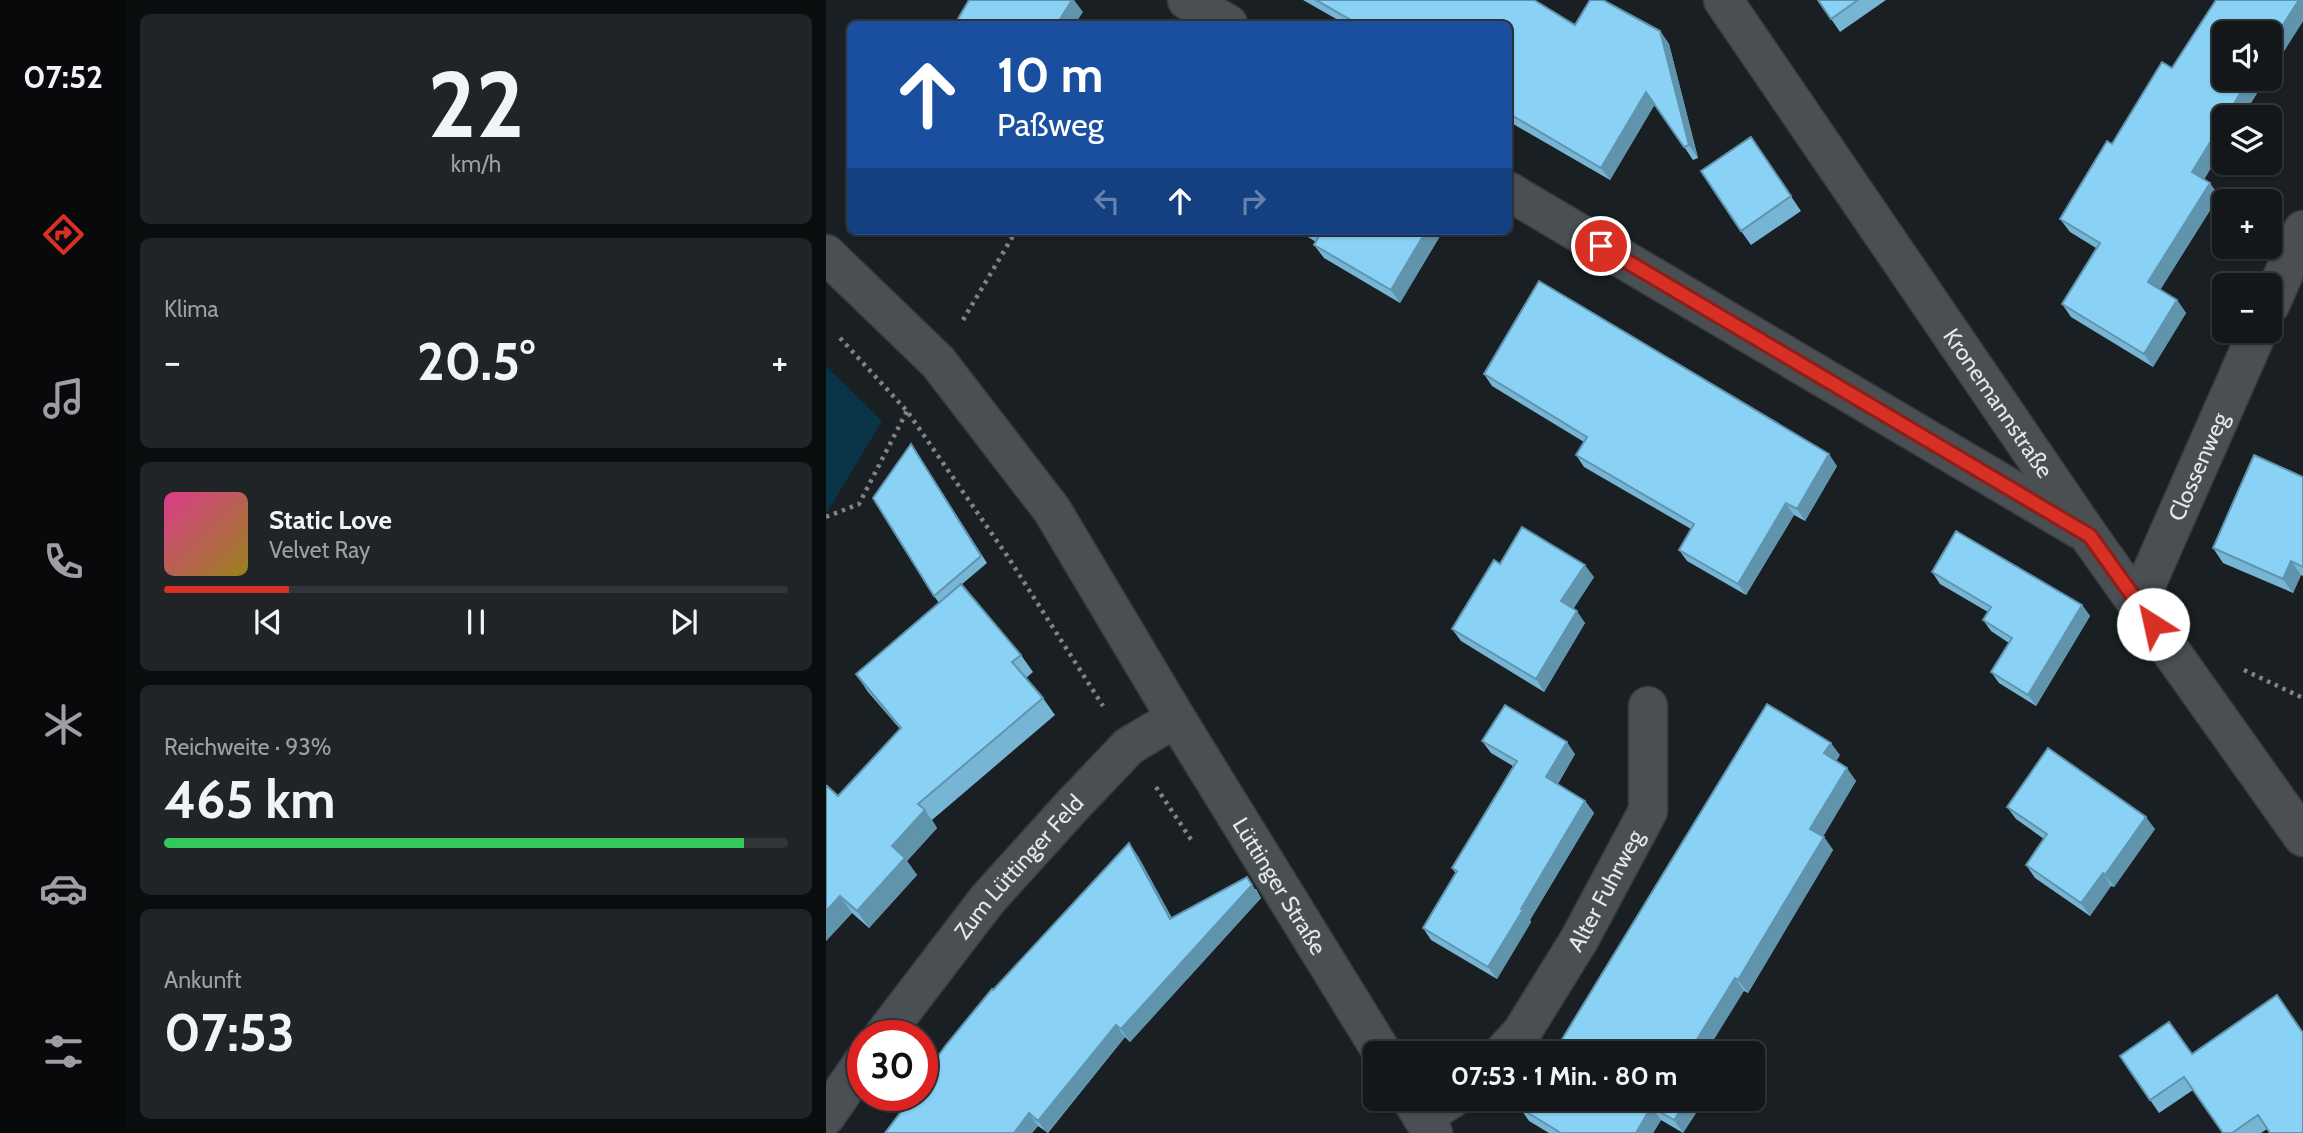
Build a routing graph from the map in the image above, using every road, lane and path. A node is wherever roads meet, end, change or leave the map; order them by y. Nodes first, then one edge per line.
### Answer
1 (1187, 0) edge
2 (1723, 0) edge
3 (1223, 21) edge
4 (1512, 193) edge
5 (2303, 230) edge
6 (1014, 235) edge
7 (826, 254) edge
8 (2282, 278) edge
9 (835, 332) dead end
10 (2253, 343) edge
11 (938, 362) junction
12 (907, 411) junction
13 (826, 517) edge
14 (2090, 536) junction
15 (2138, 603) junction
16 (1648, 706) dead end
17 (1176, 718) junction
18 (1129, 746) junction
19 (2303, 837) edge
20 (895, 1020) edge
21 (1374, 1041) edge
22 (1514, 1041) edge
23 (847, 1085) edge
24 (826, 1116) edge

1 - 3 street
2 - 14 street, Kronemannstraße
4 - 14 street
5 - 8 street
6 - 11 path
7 - 11 street, Lüttinger Straße
9 - 12 path
10 - 15 street, Clossenweg
11 - 12 path
11 - 17 street, Lüttinger Straße
12 - 13 path
12 - 18 path
14 - 15 street, Kronemannstraße
15 - 19 street, Kronemannstraße
16 - 22 street, Alter Fuhrweg
17 - 18 street, Zum Lüttinger Feld
17 - 21 street, Lüttinger Straße
18 - 20 street, Zum Lüttinger Feld
23 - 24 street

